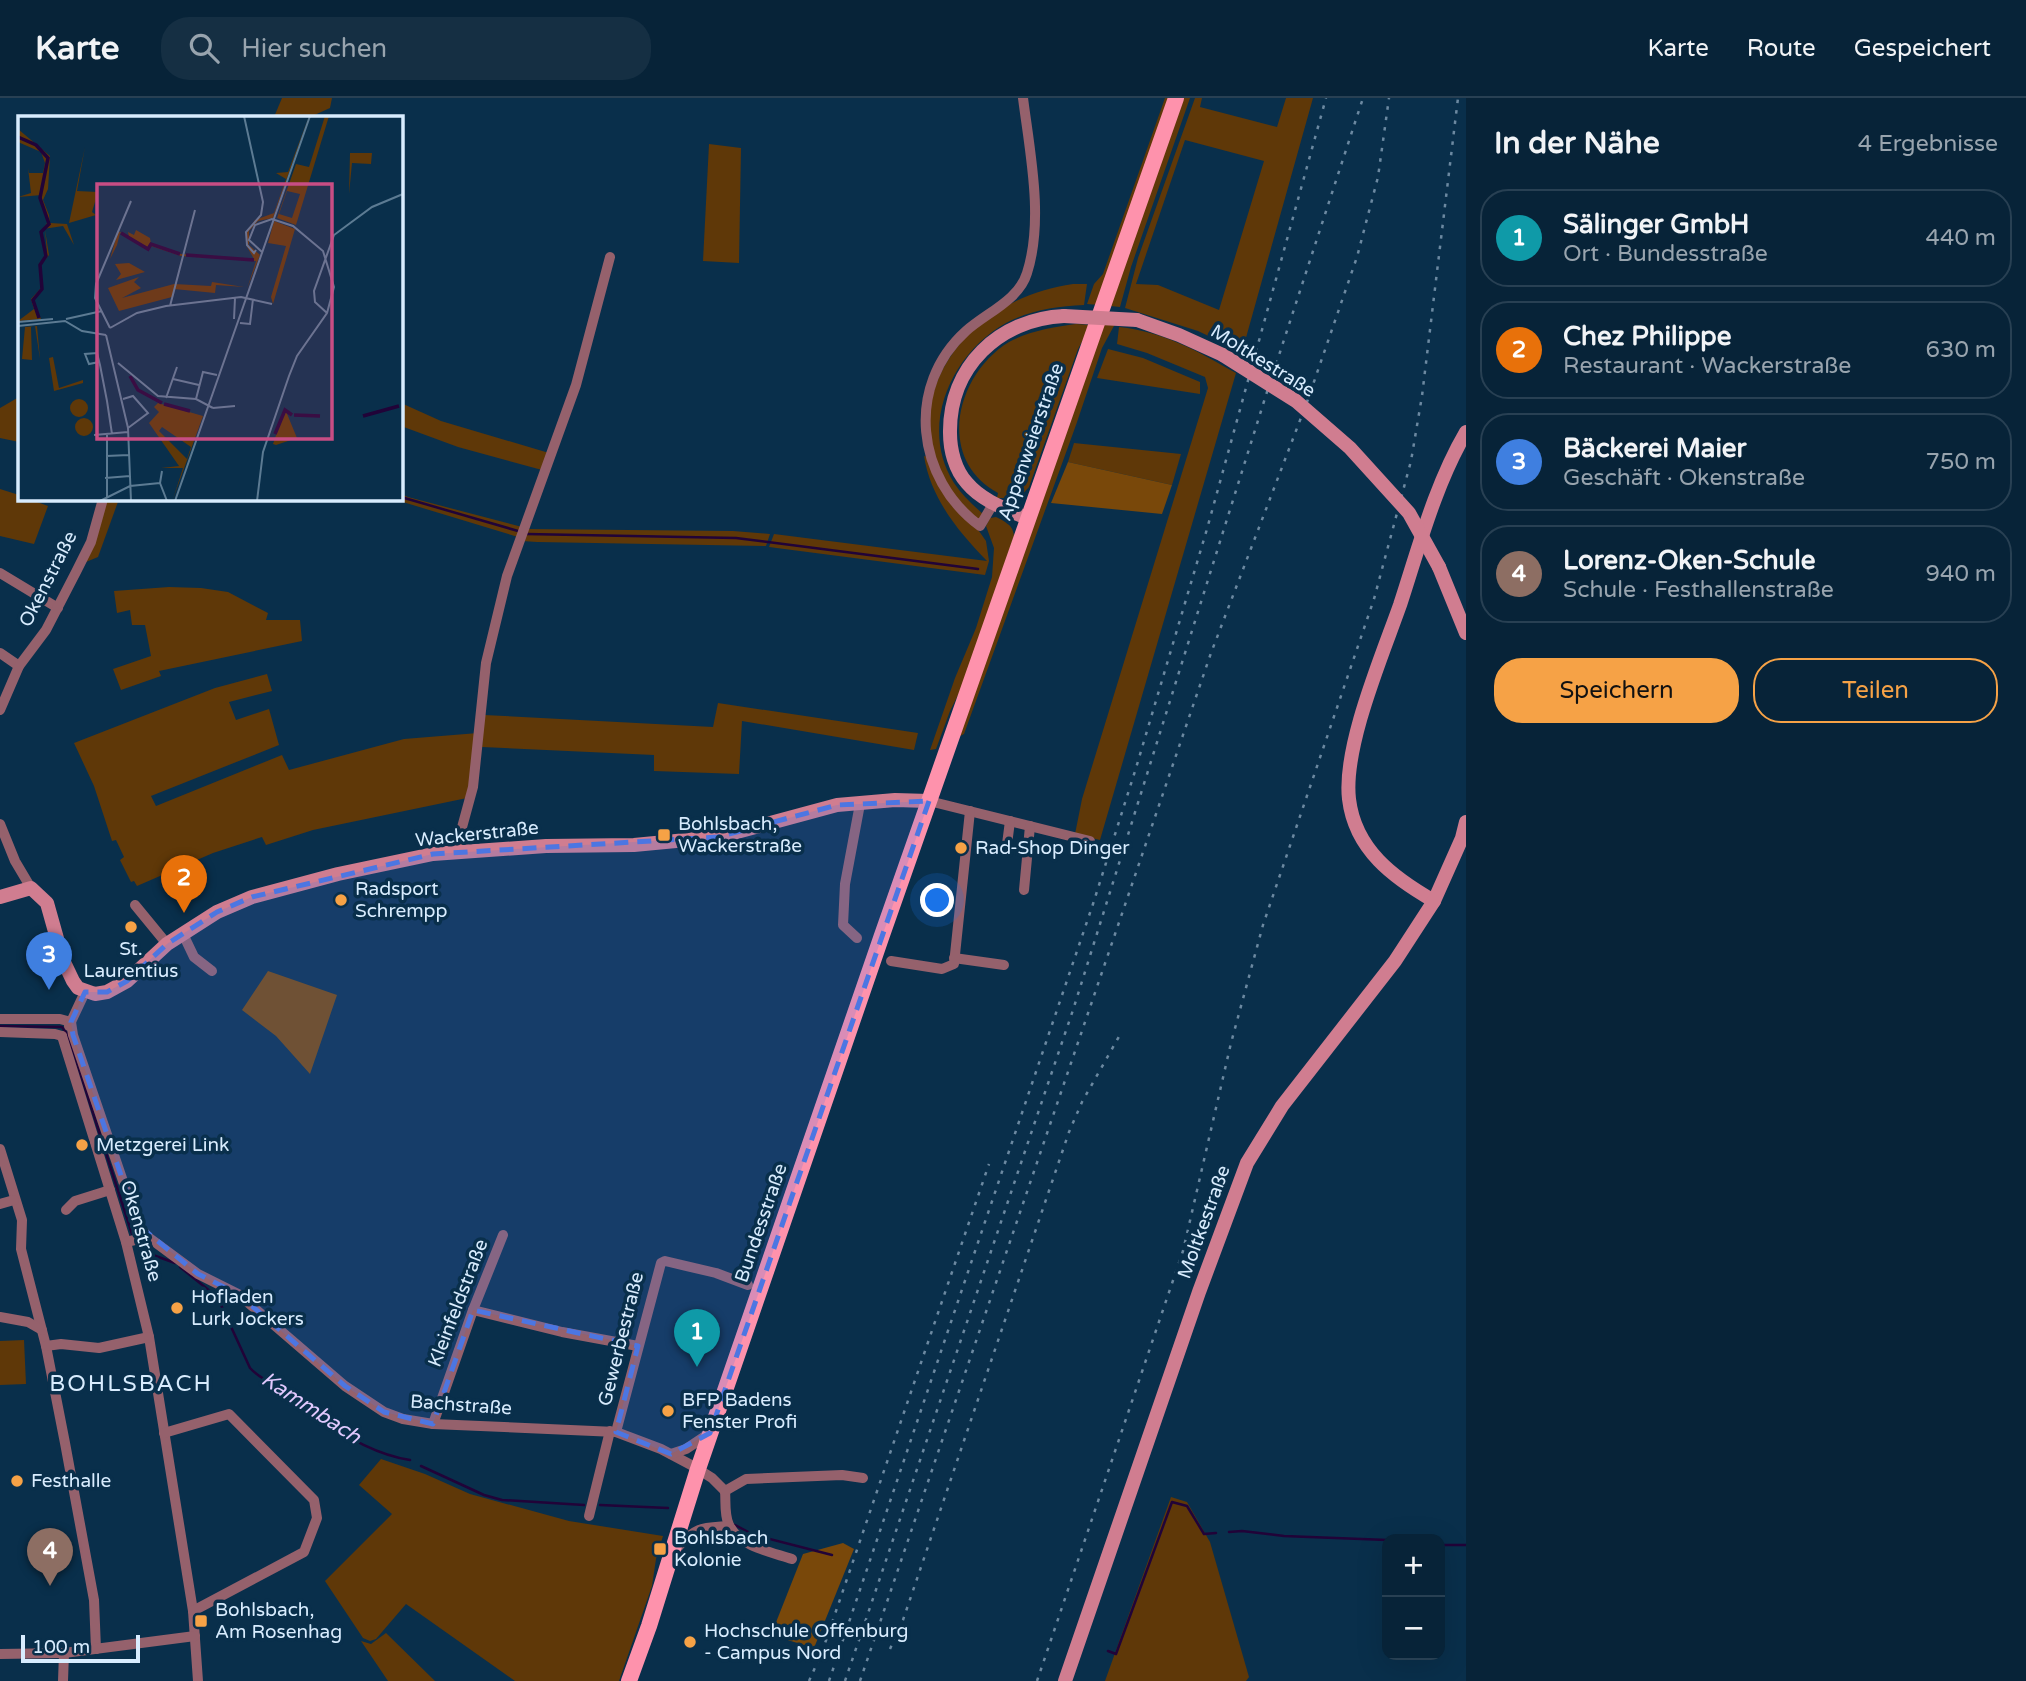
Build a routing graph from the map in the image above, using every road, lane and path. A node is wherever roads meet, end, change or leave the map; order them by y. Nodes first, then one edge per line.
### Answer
1 (1023, 98) edge
2 (1176, 98) edge
3 (610, 257) dead end
4 (1466, 432) edge
5 (103, 500) edge
6 (993, 503) junction
7 (1027, 518) junction
8 (0, 573) edge
9 (58, 608) junction
10 (1466, 633) edge
11 (0, 653) edge
12 (19, 666) junction
13 (0, 710) edge
14 (929, 801) junction
15 (860, 804) junction
16 (970, 811) junction
17 (1010, 821) junction
18 (1466, 822) edge
19 (0, 824) edge
20 (1030, 826) junction
21 (1090, 841) dead end
22 (1006, 852) dead end
23 (455, 853) junction
24 (32, 888) junction
25 (1024, 890) dead end
26 (0, 897) edge
27 (1434, 901) junction
28 (135, 905) dead end
29 (183, 934) junction
30 (857, 938) dead end
31 (881, 939) joint
32 (167, 944) junction
33 (954, 958) junction
34 (891, 961) dead end
35 (1004, 965) dead end
36 (212, 971) dead end
37 (85, 992) junction
38 (0, 1019) edge
39 (70, 1025) junction
40 (0, 1032) edge
41 (62, 1036) junction
42 (0, 1149) edge
43 (110, 1190) junction
44 (15, 1200) junction
45 (0, 1204) edge
46 (66, 1210) dead end
47 (503, 1235) dead end
48 (148, 1237) junction
49 (126, 1242) junction
50 (748, 1285) dead end
51 (472, 1310) junction
52 (0, 1317) edge
53 (42, 1331) junction
54 (149, 1337) junction
55 (46, 1346) junction
56 (638, 1346) junction
57 (433, 1423) junction
58 (613, 1431) junction
59 (164, 1433) junction
60 (710, 1433) junction
61 (671, 1454) junction
62 (698, 1469) junction
63 (863, 1478) dead end
64 (725, 1491) junction
65 (589, 1516) dead end
66 (729, 1526) junction
67 (673, 1552) junction
68 (792, 1559) dead end
69 (193, 1611) junction
70 (195, 1636) junction
71 (96, 1649) junction
72 (64, 1653) junction
73 (0, 1654) edge
74 (63, 1681) edge
75 (198, 1681) edge
76 (629, 1681) edge
77 (1065, 1681) edge

1 - 6 street
2 - 7 main road, Appenweierstraße
3 - 23 street
4 - 27 street
5 - 9 street, Okenstraße
6 - 7 street, Moltkestraße
6 - 10 street, Moltkestraße, bridge
7 - 14 main road, Appenweierstraße
8 - 9 street
9 - 12 street, Okenstraße
11 - 12 street
12 - 13 street, Okenstraße
14 - 15 street, Wackerstraße
14 - 16 street, Wackerstraße
14 - 31 main road, Appenweierstraße
15 - 23 street, Wackerstraße
15 - 30 street
16 - 17 street, Wackerstraße
16 - 33 street
17 - 20 street, Wackerstraße
17 - 22 street
18 - 27 street, Moltkestraße
19 - 24 street
20 - 21 street, Wackerstraße
20 - 25 street
23 - 29 street, Wackerstraße
24 - 26 street
24 - 37 street
27 - 77 street, Moltkestraße
28 - 32 street
29 - 32 street, Wackerstraße
29 - 36 street
31 - 60 main road, Bundesstraße
32 - 37 street, Wackerstraße
33 - 34 street
33 - 35 street
37 - 39 street
38 - 39 street
39 - 41 street
39 - 48 street, Bachstraße
40 - 41 street
41 - 43 street, Okenstraße
42 - 44 street
43 - 46 street
43 - 49 street, Okenstraße
44 - 45 street
44 - 53 street
47 - 51 street, Kleinfeldstraße
48 - 49 street
48 - 57 street, Bachstraße
49 - 54 street, Okenstraße
50 - 56 street, Gewerbestraße
51 - 56 street
51 - 57 street, Kleinfeldstraße
52 - 53 street
53 - 55 street
54 - 55 street
54 - 59 street, Okenstraße
55 - 71 street
56 - 58 street, Gewerbestraße
57 - 58 street, Bachstraße
58 - 61 street, Bachstraße
58 - 65 street
59 - 69 street, Okenstraße
59 - 69 street
60 - 61 street
60 - 62 main road, Bundesstraße
61 - 62 street, Bachstraße
62 - 64 street, Bachstraße
62 - 67 main road, Bundesstraße
63 - 64 street
64 - 66 street
66 - 67 street
66 - 68 street
67 - 76 main road, Bundesstraße
69 - 70 street, Okenstraße
70 - 71 street
70 - 75 street, Okenstraße
71 - 72 street
72 - 73 street
72 - 74 street

